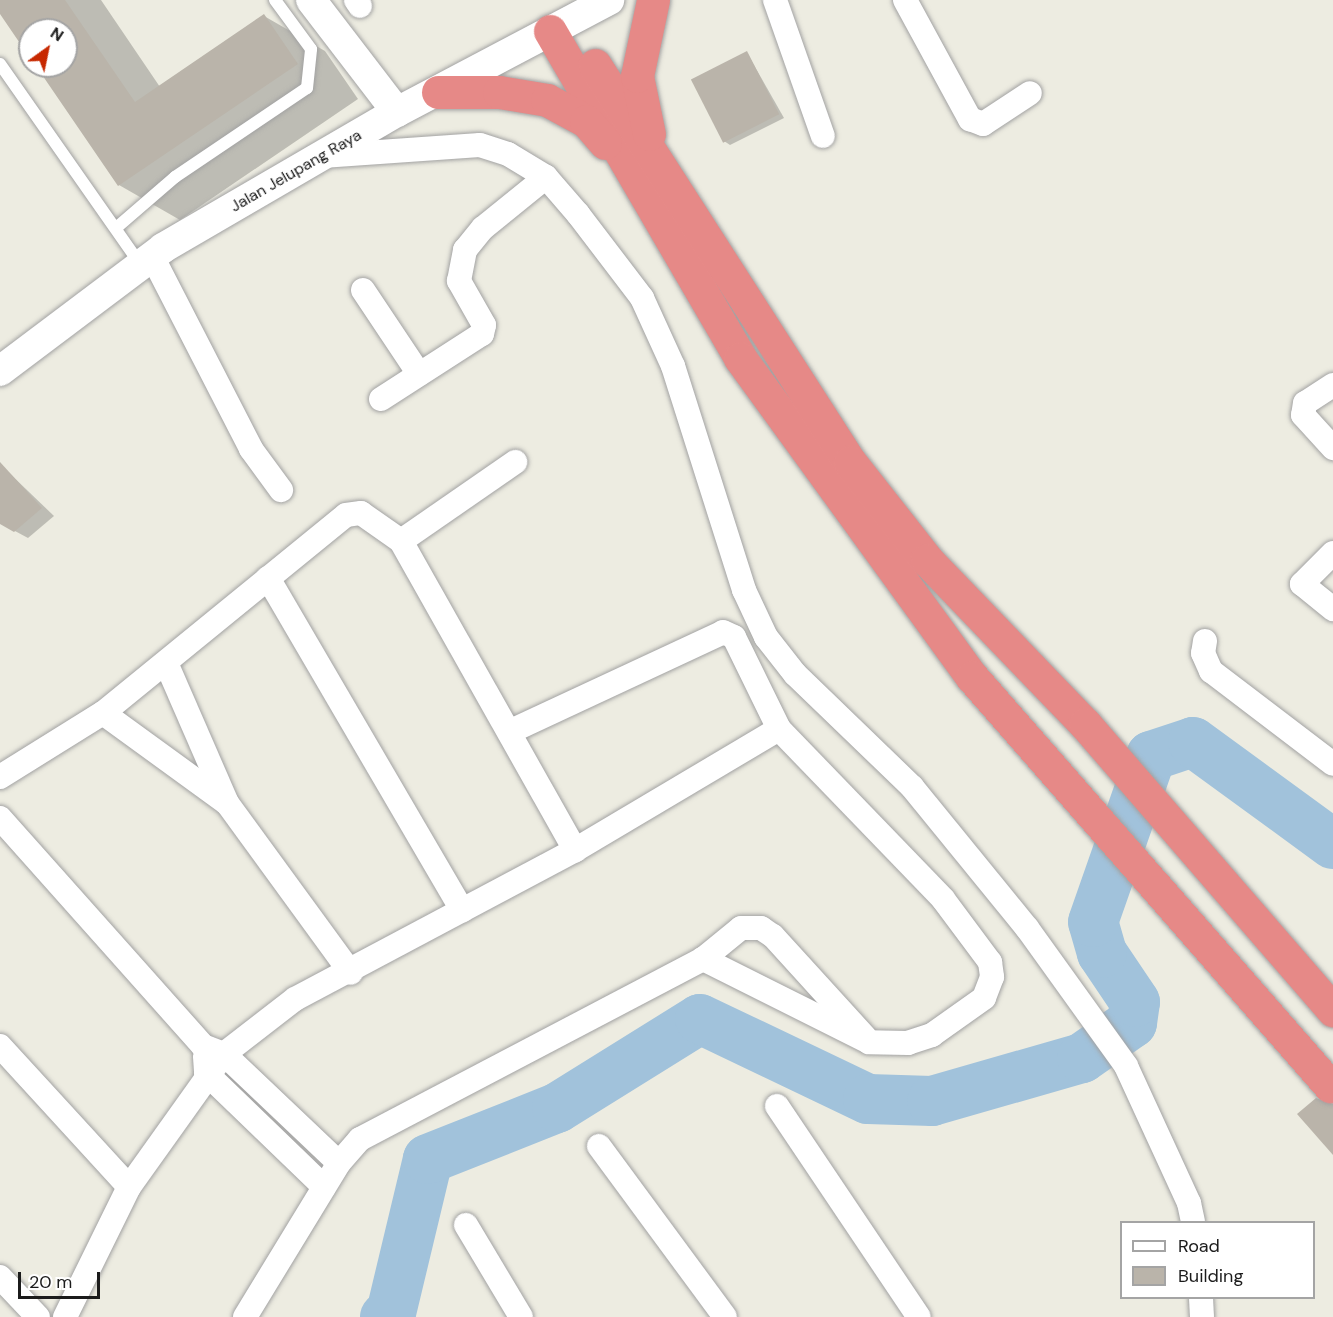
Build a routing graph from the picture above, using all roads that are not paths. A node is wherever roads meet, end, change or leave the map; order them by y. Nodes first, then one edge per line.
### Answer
1 (275, 0) edge
2 (311, 0) edge
3 (609, 0) edge
4 (653, 0) edge
5 (775, 0) edge
6 (904, 0) edge
7 (557, 26) junction
8 (0, 64) edge
9 (438, 92) junction
10 (1030, 93) dead end
11 (397, 112) junction
12 (823, 136) dead end
13 (652, 151) junction
14 (319, 156) junction
15 (546, 177) junction
16 (645, 187) junction
17 (116, 228) junction
18 (146, 260) junction
19 (363, 290) dead end
20 (0, 371) edge
21 (419, 374) junction
22 (1333, 385) edge
23 (381, 399) dead end
24 (1333, 448) edge
25 (515, 462) dead end
26 (281, 490) dead end
27 (401, 542) junction
28 (1333, 553) edge
29 (268, 578) junction
30 (1333, 609) edge
31 (1205, 641) dead end
32 (167, 665) junction
33 (103, 713) junction
34 (779, 729) junction
35 (509, 732) junction
36 (1333, 764) edge
37 (0, 777) edge
38 (227, 803) junction
39 (0, 818) edge
40 (575, 849) junction
41 (462, 910) junction
42 (703, 959) junction
43 (351, 973) junction
44 (1333, 1010) edge
45 (869, 1042) junction
46 (0, 1046) edge
47 (214, 1050) junction
48 (206, 1073) junction
49 (1330, 1086) dead end
50 (777, 1106) dead end
51 (599, 1146) dead end
52 (339, 1163) junction
53 (129, 1187) junction
54 (324, 1187) junction
55 (1193, 1221) edge
56 (466, 1225) dead end
57 (0, 1277) edge
58 (1202, 1299) edge
59 (38, 1317) edge
60 (65, 1317) edge
61 (245, 1317) edge
62 (521, 1317) edge
63 (725, 1317) edge
64 (919, 1317) edge
65 (1202, 1317) edge

1 - 17 lane
2 - 11 street
3 - 7 street, Jalan Jelupang Raya
4 - 13 highway
5 - 12 street
6 - 10 street
7 - 9 street, Jalan Jelupang Raya
7 - 13 highway
7 - 16 highway
8 - 17 lane
9 - 11 street, Jalan Jelupang Raya
9 - 16 highway
11 - 14 street, Jalan Jelupang Raya
13 - 44 highway
14 - 15 street
14 - 18 street, Jalan Jelupang Raya
15 - 21 street
15 - 55 street
16 - 49 highway
17 - 18 lane
18 - 20 street, Jalan Jelupang Raya
18 - 26 street
19 - 21 street
21 - 23 street
22 - 24 street
25 - 27 street
27 - 29 street
27 - 35 street
28 - 30 street
29 - 32 street
29 - 41 street
31 - 36 street
32 - 33 street
32 - 38 street
33 - 37 street
33 - 38 street
34 - 35 street
34 - 40 street
34 - 45 street
35 - 40 street
38 - 43 street
39 - 47 street
40 - 41 street
41 - 43 street
42 - 45 street
42 - 45 street
42 - 52 street
43 - 47 street
46 - 53 street
47 - 48 street
47 - 52 street
48 - 53 street
48 - 54 street
50 - 64 street
51 - 63 street
52 - 54 street
53 - 60 street
54 - 61 street
56 - 62 street
57 - 59 street
58 - 65 street

